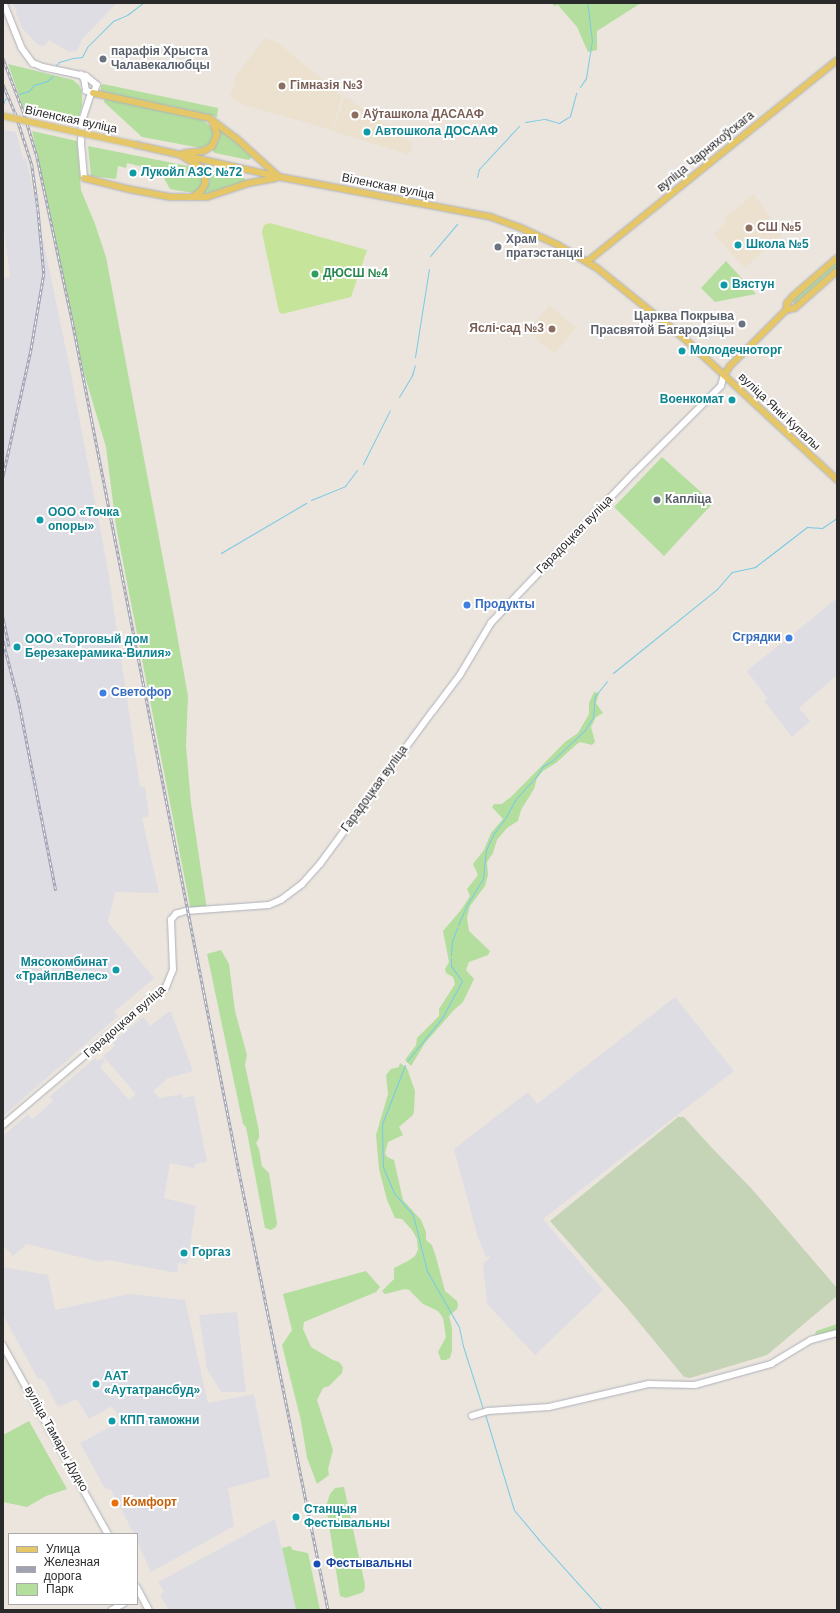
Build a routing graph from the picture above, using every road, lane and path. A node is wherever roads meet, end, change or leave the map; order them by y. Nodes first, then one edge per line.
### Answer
1 (4, 3) edge
2 (837, 60) edge
3 (84, 76) junction
4 (92, 81) junction
5 (86, 84) junction
6 (93, 93) junction
7 (3, 116) edge
8 (209, 118) junction
9 (176, 153) junction
10 (280, 177) junction
11 (84, 178) joint
12 (193, 197) junction
13 (837, 258) edge
14 (588, 261) junction
15 (837, 271) edge
16 (786, 310) junction
17 (724, 375) junction
18 (837, 480) edge
19 (3, 1125) edge
20 (837, 1333) edge
21 (3, 1345) edge
22 (472, 1416) dead end
23 (107, 1533) edge
24 (139, 1595) edge
25 (121, 1605) edge
26 (112, 1610) edge
27 (149, 1610) edge

1 - 3 street
2 - 14 main road, вуліца Чарняхоўскага
3 - 4 street
3 - 5 street
4 - 5 street
4 - 6 street
5 - 6 street
6 - 8 main road
6 - 11 street
7 - 9 main road, Віленская вуліца, bridge
8 - 9 main road
8 - 10 main road
9 - 10 main road, Віленская вуліца
9 - 12 main road
10 - 12 main road
10 - 14 main road, Віленская вуліца
11 - 12 main road
13 - 16 main road
14 - 17 main road, Віленская вуліца
15 - 16 main road
16 - 17 main road
17 - 18 main road, вуліца Янкі Купалы
17 - 19 street, Гарадоцкая вуліца
20 - 22 street
21 - 23 street, вуліца Тамары Дудко
24 - 27 street
25 - 26 street

